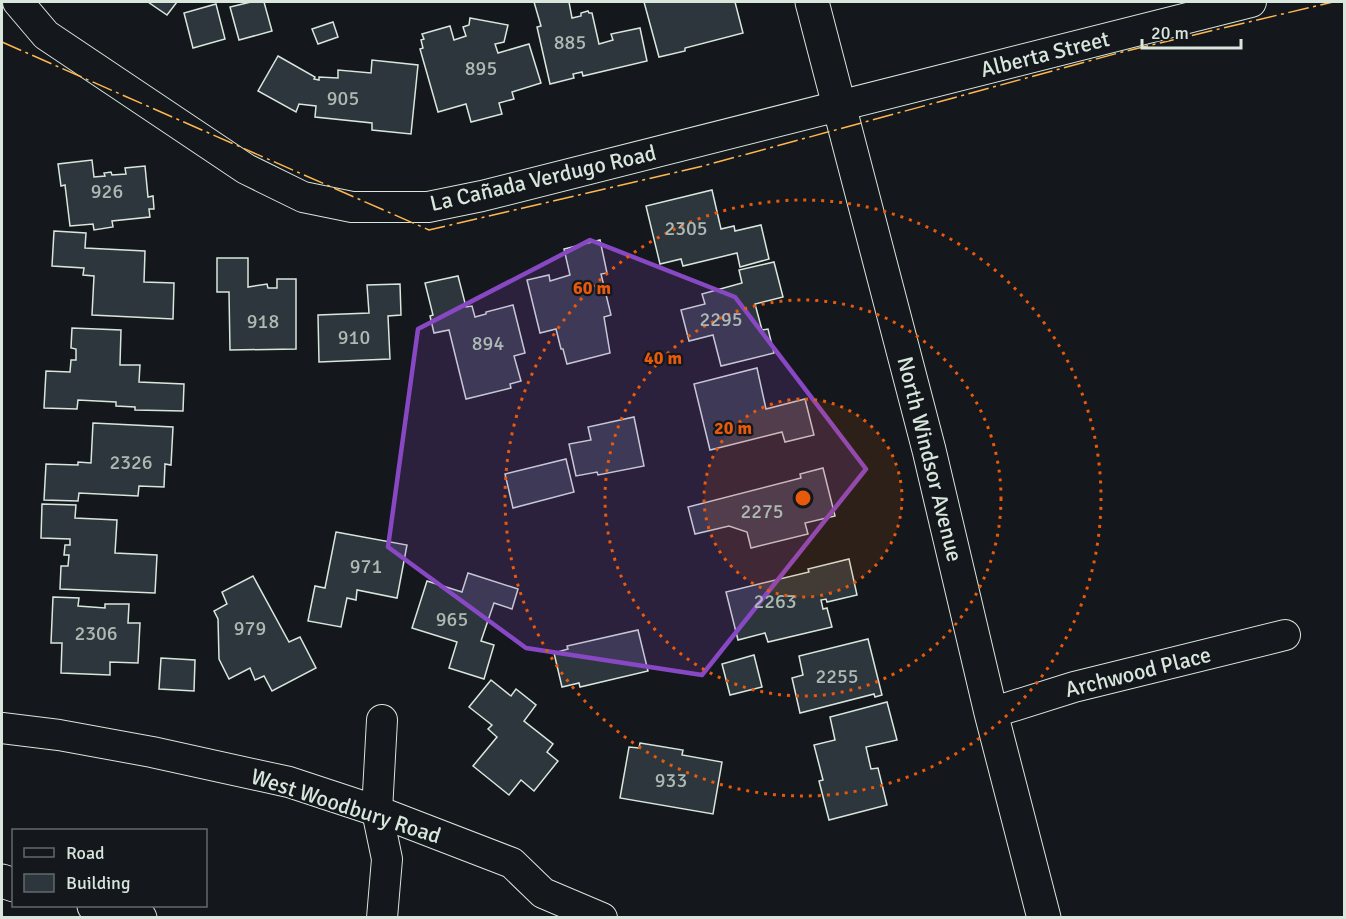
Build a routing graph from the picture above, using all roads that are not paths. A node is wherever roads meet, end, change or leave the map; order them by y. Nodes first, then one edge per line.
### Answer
1 (18, 2) edge
2 (812, 2) edge
3 (1251, 2) edge
4 (838, 106) junction
5 (1285, 635) dead end
6 (991, 713) junction
7 (382, 720) dead end
8 (2, 728) edge
9 (377, 811) junction
10 (98, 907) edge
11 (140, 918) edge
12 (382, 918) edge
13 (602, 918) edge
14 (1044, 918) edge

1 - 4 street, La Cañada Verdugo Road
2 - 4 street, North Windsor Avenue
3 - 4 street, Alberta Street
4 - 6 street, North Windsor Avenue
5 - 6 street, Archwood Place
6 - 14 street, North Windsor Avenue
7 - 9 street
8 - 9 street, West Woodbury Road
9 - 12 street
9 - 13 street, West Woodbury Road
10 - 11 street

